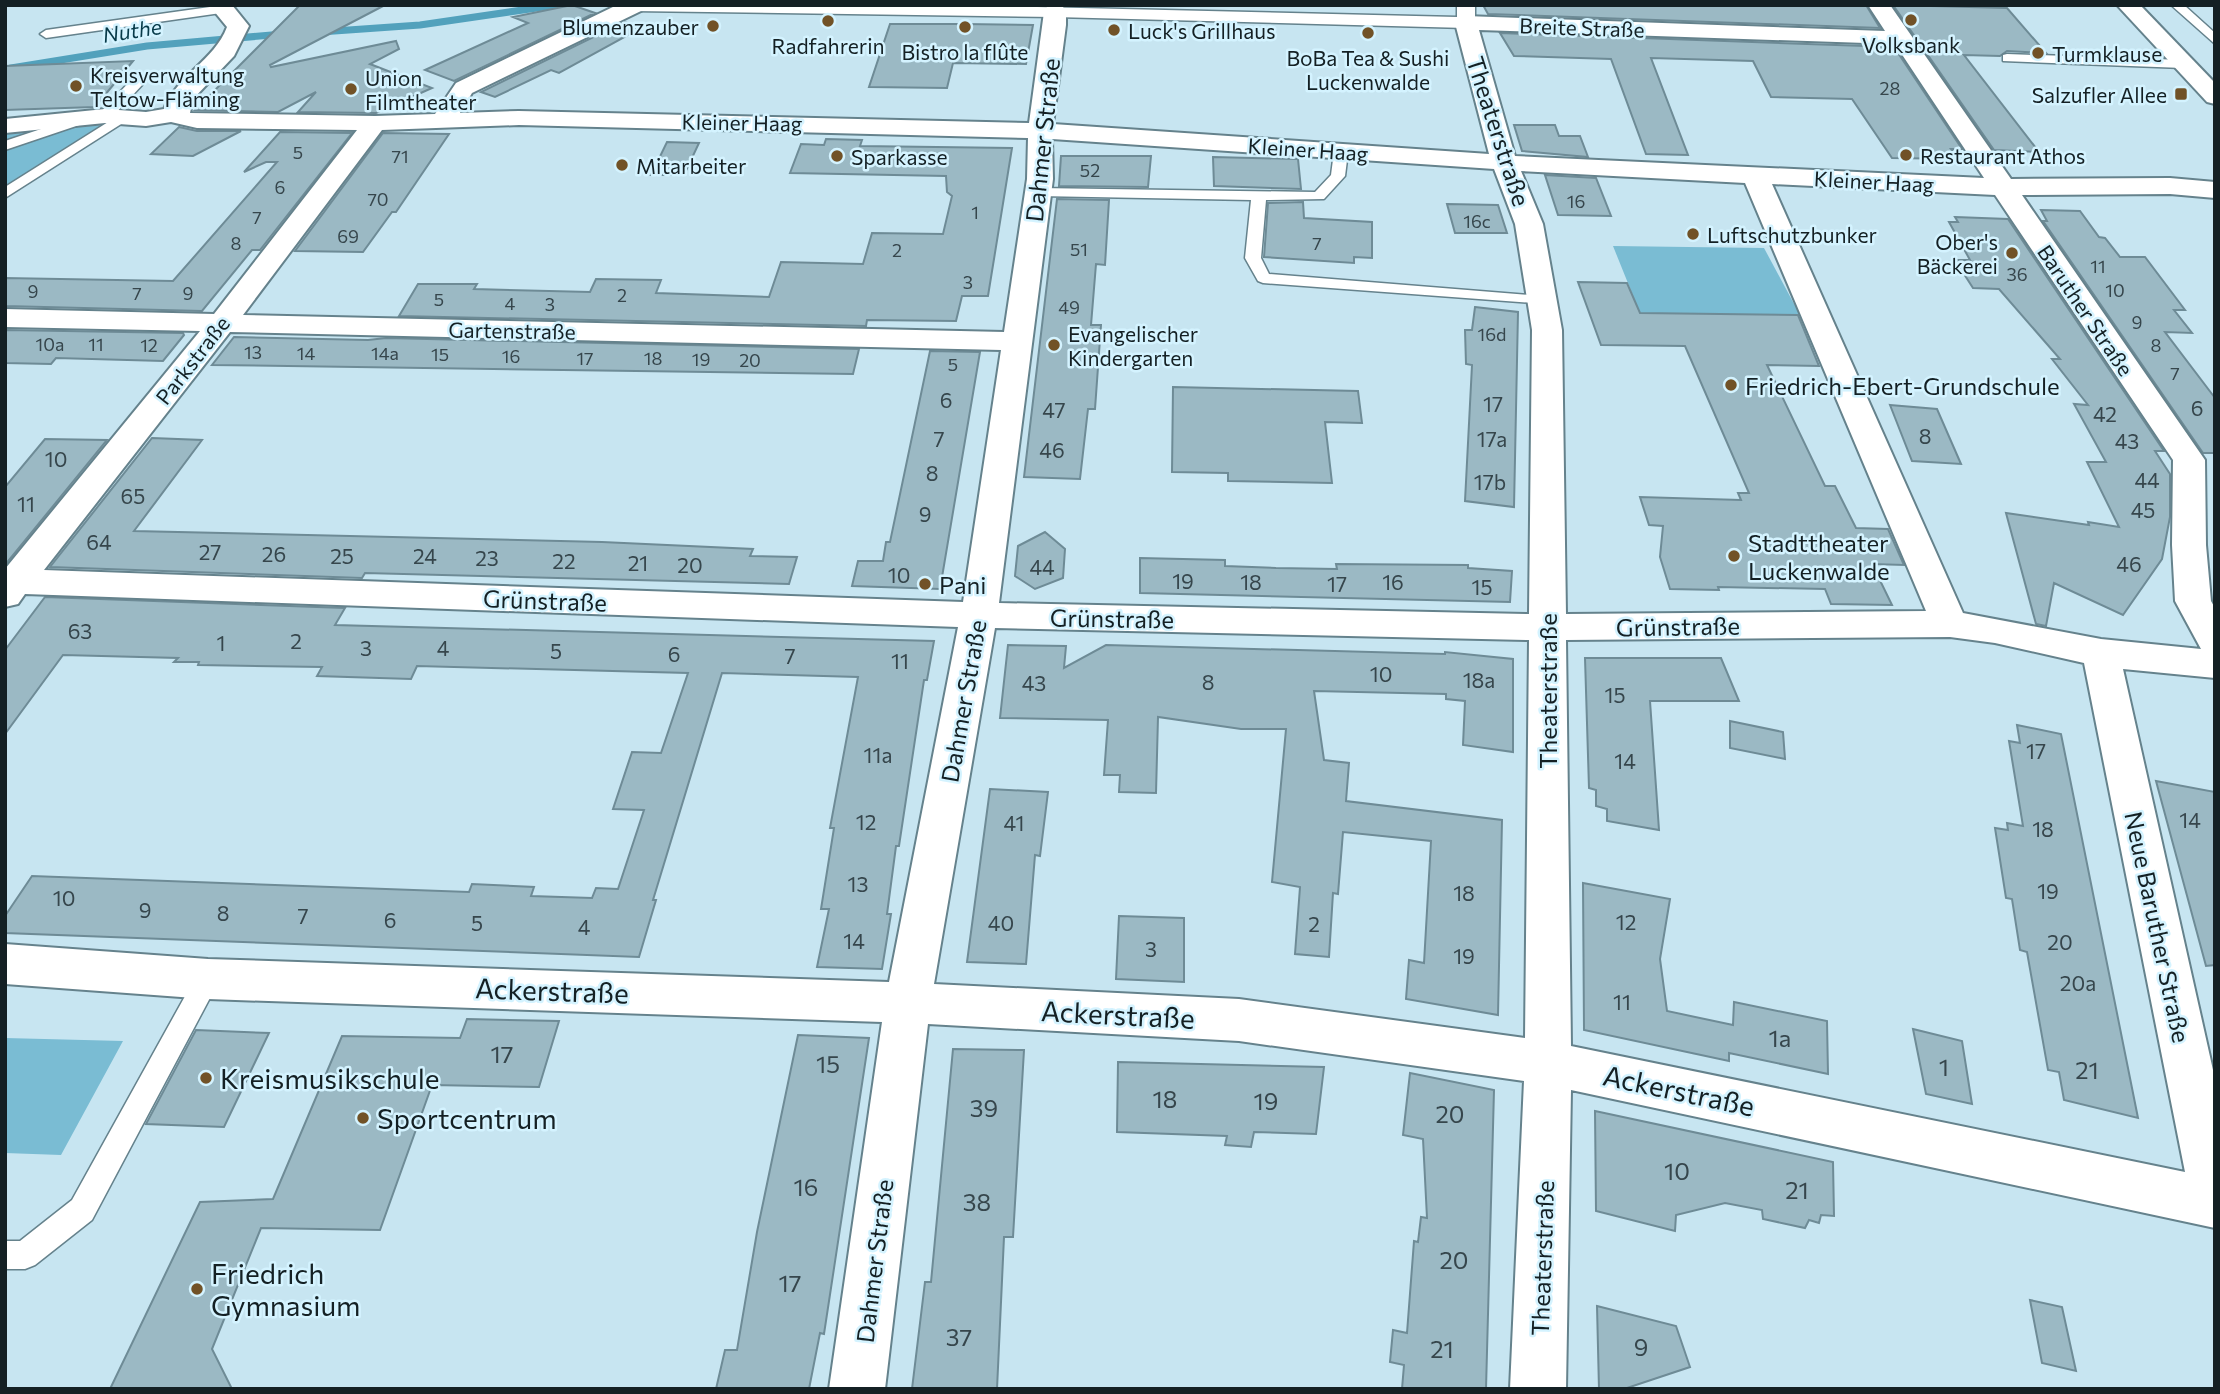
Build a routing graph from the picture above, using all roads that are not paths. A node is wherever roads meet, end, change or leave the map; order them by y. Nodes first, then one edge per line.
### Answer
1 (625, 5) edge
2 (1879, 5) edge
3 (2128, 5) edge
4 (2177, 5) edge
5 (633, 6) edge
6 (222, 7) edge
7 (1055, 12) junction
8 (1466, 14) edge
9 (46, 34) dead end
10 (1902, 38) junction
11 (2215, 40) edge
12 (2007, 58) dead end
13 (2183, 64) junction
14 (140, 79) dead end
15 (2215, 97) edge
16 (175, 114) junction
17 (106, 116) junction
18 (445, 120) junction
19 (375, 123) junction
20 (5, 126) edge
21 (1040, 131) junction
22 (5, 146) edge
23 (1341, 152) junction
24 (1504, 162) junction
25 (1755, 175) junction
26 (2215, 179) edge
27 (2170, 186) junction
28 (2002, 187) junction
29 (2215, 190) edge
30 (1038, 192) junction
31 (5, 194) edge
32 (1259, 196) junction
33 (1542, 302) junction
34 (5, 318) edge
35 (221, 324) junction
36 (1019, 341) junction
37 (9, 586) edge
38 (979, 615) junction
39 (1950, 624) junction
40 (1546, 627) junction
41 (2215, 641) edge
42 (2101, 653) junction
43 (2215, 664) edge
44 (5, 964) edge
45 (208, 979) junction
46 (908, 1003) junction
47 (1548, 1063) junction
48 (2202, 1076) edge
49 (2215, 1201) edge
50 (5, 1255) edge
51 (857, 1389) edge
52 (1538, 1389) edge

1 - 5 street
2 - 10 street, Baruther Straße
3 - 13 street
4 - 11 lane
5 - 7 street, Breite Straße
5 - 18 street
6 - 9 lane
6 - 16 street
7 - 8 street, Breite Straße
7 - 21 street, Dahmer Straße
8 - 10 street, Breite Straße
8 - 24 street, Theaterstraße
10 - 28 street, Baruther Straße
12 - 13 lane
13 - 15 street
14 - 17 lane
16 - 17 street, Kleiner Haag
16 - 19 street, Kleiner Haag
17 - 20 street, Kleiner Haag
17 - 22 lane
17 - 31 lane
18 - 19 street, Kleiner Haag
18 - 21 street, Kleiner Haag
19 - 35 street, Parkstraße
21 - 23 street, Kleiner Haag
21 - 30 street, Dahmer Straße
23 - 24 street, Kleiner Haag
23 - 32 lane
24 - 25 street, Kleiner Haag
24 - 33 street, Theaterstraße
25 - 28 street, Kleiner Haag
25 - 39 street
26 - 27 street, Kleiner Haag
27 - 28 street, Kleiner Haag
27 - 29 street, Kleiner Haag
28 - 41 street, Baruther Straße
30 - 32 lane
30 - 36 street, Dahmer Straße
32 - 33 lane
33 - 40 street, Theaterstraße
34 - 35 street, Gartenstraße
35 - 36 street, Gartenstraße
35 - 37 street, Parkstraße
36 - 38 street, Dahmer Straße
37 - 38 street, Grünstraße
38 - 40 street, Grünstraße
38 - 46 street, Dahmer Straße
39 - 40 street, Grünstraße
39 - 42 street, Grünstraße
40 - 47 street, Theaterstraße
42 - 43 street, Grünstraße
42 - 48 street, Neue Baruther Straße
44 - 45 street, Ackerstraße
45 - 46 street, Ackerstraße
45 - 50 lane
46 - 47 street, Ackerstraße
46 - 51 street, Dahmer Straße
47 - 49 street, Ackerstraße
47 - 52 street, Theaterstraße
48 - 49 street, Neue Baruther Straße

